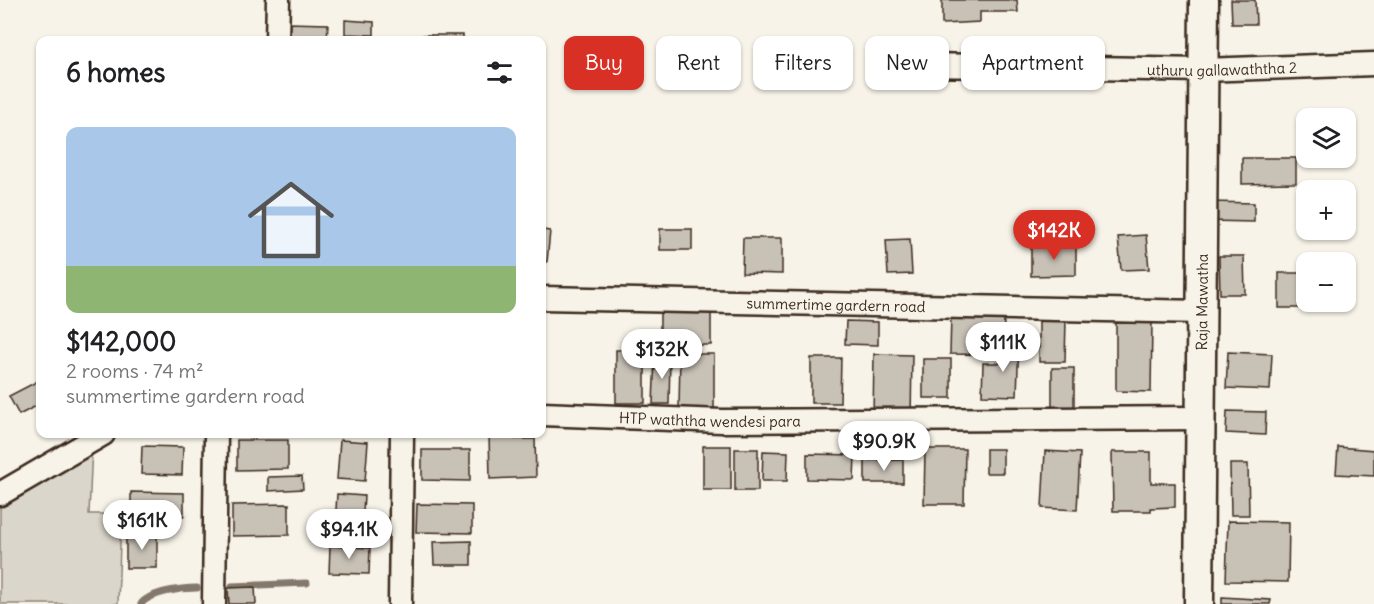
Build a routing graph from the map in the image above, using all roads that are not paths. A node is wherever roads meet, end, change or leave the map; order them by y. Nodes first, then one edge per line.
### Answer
1 (278, 0) edge
2 (1204, 0) edge
3 (277, 36) edge
4 (949, 64) edge
5 (1374, 64) edge
6 (1203, 70) junction
7 (546, 298) edge
8 (1202, 312) junction
9 (546, 414) edge
10 (1202, 418) junction
11 (96, 438) edge
12 (216, 438) edge
13 (402, 438) edge
14 (0, 494) edge
15 (214, 604) edge
16 (400, 604) edge
17 (1199, 604) edge

1 - 3 street
2 - 6 street, Raja Mawatha
4 - 6 street, uthuru gallawaththa 2
5 - 6 street, uthuru gallawaththa 2
6 - 8 street, Raja Mawatha
7 - 8 street, summertime gardern road
8 - 10 street, Raja Mawatha
9 - 10 street, HTP waththa wendesi para
10 - 17 street, Raja Mawatha
11 - 14 street
12 - 15 street
13 - 16 street

